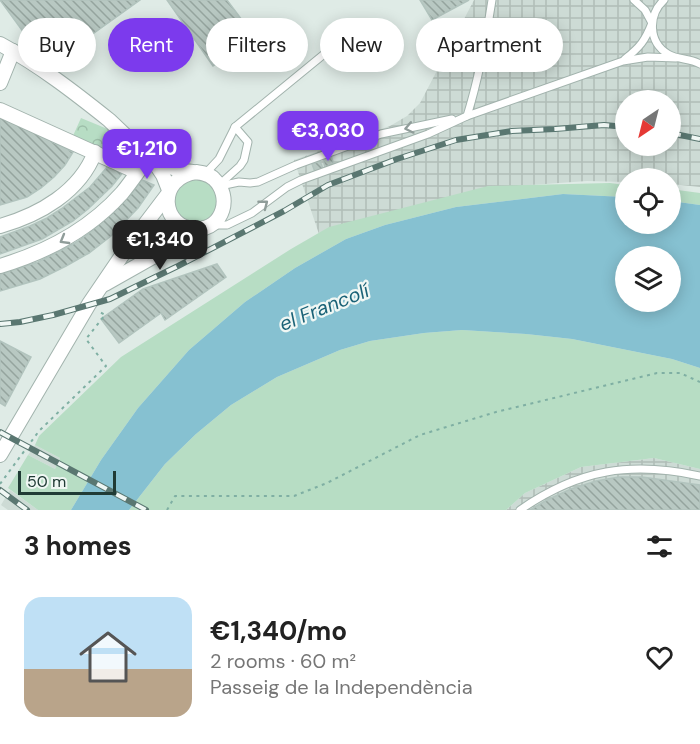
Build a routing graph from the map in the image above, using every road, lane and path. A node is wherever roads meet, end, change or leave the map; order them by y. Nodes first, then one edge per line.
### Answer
1 (492, 0) edge
2 (634, 0) edge
3 (664, 0) edge
4 (652, 23) junction
5 (6, 48) edge
6 (700, 56) edge
7 (320, 57) edge
8 (676, 58) junction
9 (687, 60) junction
10 (622, 61) junction
11 (700, 64) edge
12 (0, 83) edge
13 (0, 110) edge
14 (467, 116) junction
15 (235, 127) junction
16 (95, 152) junction
17 (150, 156) junction
18 (285, 170) junction
19 (137, 172) junction
20 (201, 173) junction
21 (219, 185) junction
22 (287, 187) junction
23 (169, 192) junction
24 (0, 226) edge
25 (208, 226) junction
26 (0, 266) edge
27 (101, 286) junction
28 (89, 304) junction
29 (700, 382) edge
30 (0, 455) edge
31 (700, 476) edge
32 (0, 484) edge
33 (167, 510) edge
34 (520, 510) edge

1 - 14 lane
2 - 4 lane
3 - 4 lane
4 - 8 lane
4 - 10 lane
5 - 12 street
5 - 17 street
6 - 9 lane
7 - 15 lane
8 - 9 lane
8 - 10 lane
9 - 11 lane
10 - 14 lane
13 - 16 street
14 -> 18 lane
14 - 22 lane
15 - 20 lane
15 - 21 lane
16 - 19 street
16 - 24 street
17 - 19 street
17 - 20 street
17 - 23 street
18 - 21 lane
18 - 22 lane
19 -> 26 street
20 - 21 street
20 - 23 street
21 - 25 street
25 -> 22 lane
23 - 25 street
23 - 27 street
25 - 27 street
27 - 28 street
28 - 30 street
28 - 32 path
29 - 33 path
31 - 34 lane

